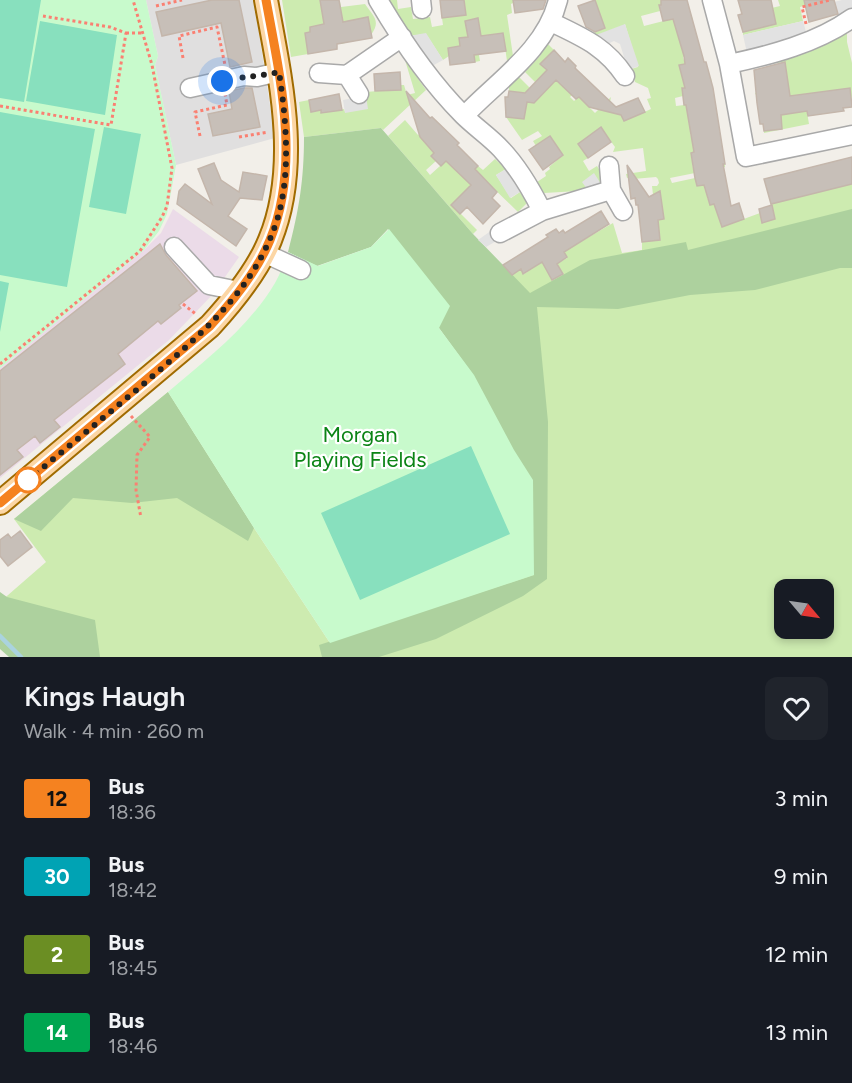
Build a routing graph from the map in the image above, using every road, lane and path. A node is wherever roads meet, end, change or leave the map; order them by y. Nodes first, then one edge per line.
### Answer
1 (133, 0) edge
2 (182, 0) edge
3 (266, 0) edge
4 (378, 0) edge
5 (558, 0) edge
6 (712, 0) edge
7 (830, 0) edge
8 (156, 6) dead end
9 (43, 16) dead end
10 (852, 18) edge
11 (550, 22) junction
12 (126, 33) junction
13 (143, 33) junction
14 (402, 38) junction
15 (811, 40) junction
16 (183, 58) dead end
17 (729, 64) junction
18 (279, 72) junction
19 (319, 73) dead end
20 (347, 75) junction
21 (625, 76) dead end
22 (225, 80) junction
23 (190, 88) dead end
24 (359, 94) dead end
25 (0, 106) edge
26 (464, 116) junction
27 (285, 129) junction
28 (852, 135) edge
29 (200, 136) dead end
30 (239, 137) dead end
31 (609, 166) dead end
32 (611, 190) junction
33 (542, 211) junction
34 (623, 211) dead end
35 (500, 233) dead end
36 (174, 247) dead end
37 (264, 253) junction
38 (301, 270) dead end
39 (239, 291) junction
40 (0, 364) edge
41 (119, 404) junction
42 (0, 503) edge
43 (141, 518) dead end

1 - 13 path
2 - 8 path
3 - 18 main road
4 - 14 street
5 - 11 street
6 - 17 street
7 - 15 path
9 - 12 path
10 - 15 street
11 - 21 street
11 - 26 street
12 - 13 path
12 - 25 path
13 - 40 path
14 - 20 street
14 - 26 street
15 - 17 street
16 - 22 path
17 - 28 street
18 - 22 street
18 - 27 main road
19 - 20 street
20 - 24 street
22 - 23 street
22 - 29 path
26 - 33 street
27 - 30 path
27 - 37 main road
31 - 32 street
32 - 33 street
32 - 34 street
33 - 35 street
36 - 39 street
37 - 38 street
37 - 39 main road
39 - 41 main road
41 - 42 main road
41 - 43 path

